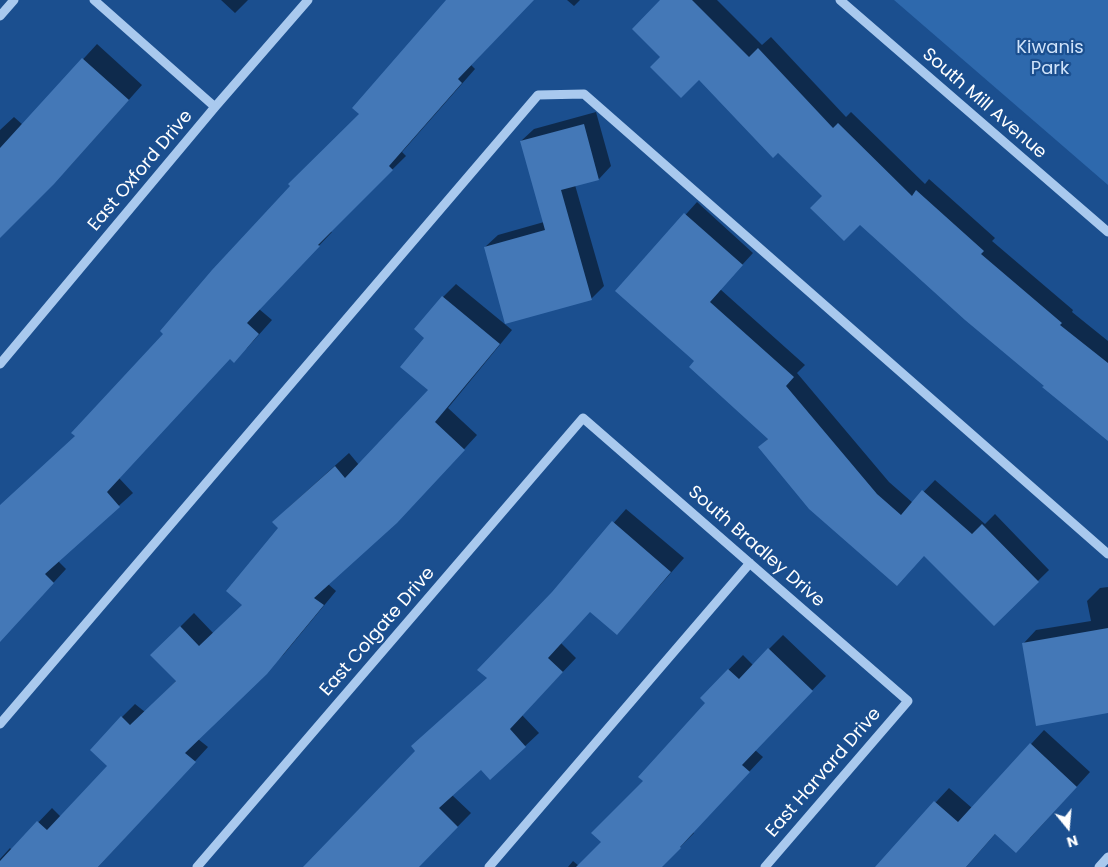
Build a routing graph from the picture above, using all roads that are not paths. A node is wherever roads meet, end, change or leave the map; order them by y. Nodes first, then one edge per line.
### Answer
1 (14, 0) edge
2 (94, 0) edge
3 (308, 0) edge
4 (840, 0) edge
5 (0, 16) edge
6 (215, 107) junction
7 (1108, 232) edge
8 (0, 364) edge
9 (583, 418) joint
10 (1108, 554) edge
11 (750, 563) junction
12 (908, 701) joint
13 (0, 724) edge
14 (1108, 857) edge
15 (197, 867) edge
16 (489, 867) edge
17 (765, 867) edge
18 (1099, 867) edge

1 - 5 street
2 - 6 street
3 - 6 street, East Oxford Drive
4 - 7 street, South Mill Avenue
6 - 8 street, East Oxford Drive
9 - 11 street, South Bradley Drive
9 - 15 street, East Colgate Drive
10 - 13 street
11 - 12 street, South Bradley Drive
11 - 16 street
12 - 17 street, East Harvard Drive
14 - 18 street

